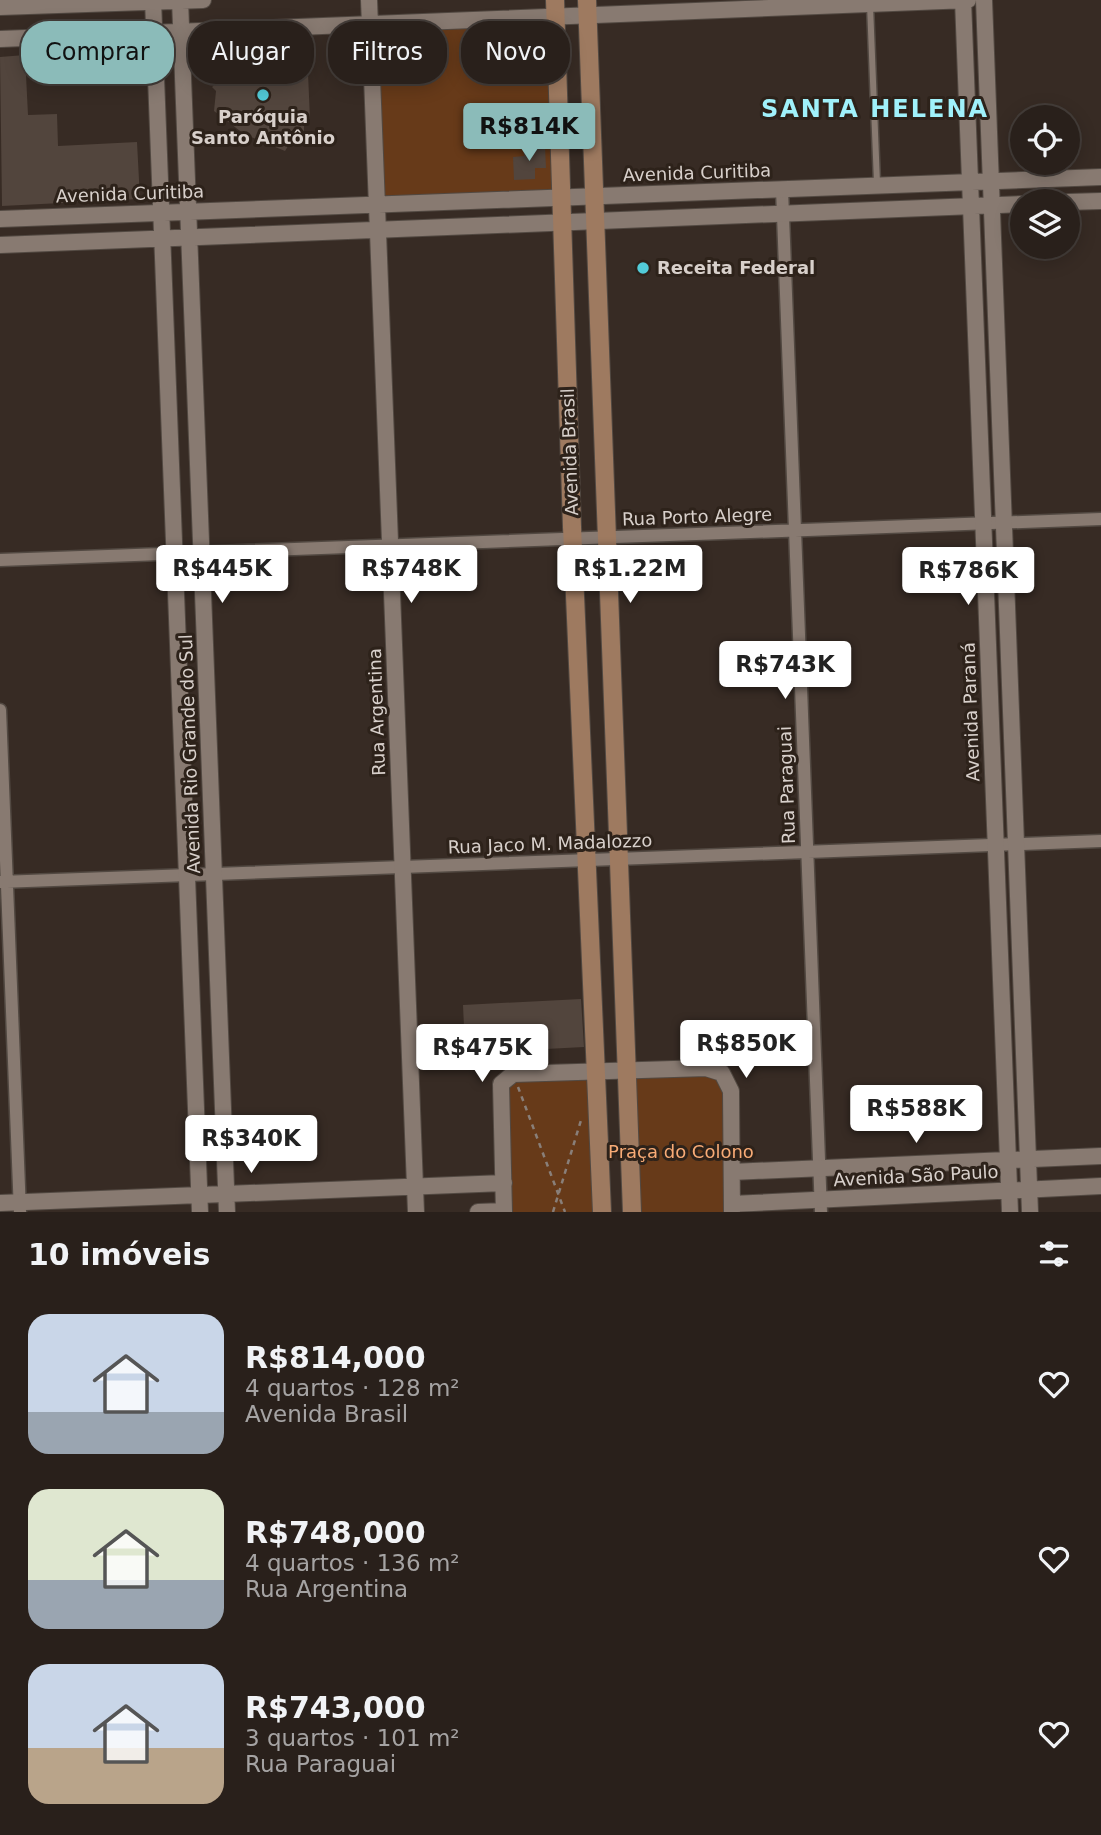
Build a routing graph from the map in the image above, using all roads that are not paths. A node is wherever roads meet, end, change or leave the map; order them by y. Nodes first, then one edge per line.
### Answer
1 (180, 0) edge
2 (204, 0) edge
3 (369, 0) edge
4 (963, 0) edge
5 (968, 0) edge
6 (984, 0) edge
7 (153, 1) edge
8 (869, 2) edge
9 (774, 4) edge
10 (0, 7) edge
11 (555, 8) edge
12 (587, 8) edge
13 (154, 21) edge
14 (370, 21) edge
15 (405, 21) edge
16 (328, 26) edge
17 (174, 32) edge
18 (181, 32) junction
19 (21, 38) edge
20 (0, 39) edge
21 (987, 82) junction
22 (966, 83) junction
23 (156, 84) edge
24 (372, 84) edge
25 (1101, 177) edge
26 (991, 181) junction
27 (970, 182) junction
28 (877, 185) junction
29 (782, 189) junction
30 (596, 196) junction
31 (561, 197) junction
32 (1101, 201) edge
33 (1080, 202) edge
34 (377, 204) junction
35 (1010, 204) edge
36 (992, 205) junction
37 (971, 206) junction
38 (161, 212) junction
39 (188, 212) junction
40 (783, 214) junction
41 (0, 219) edge
42 (597, 221) junction
43 (562, 222) junction
44 (378, 230) junction
45 (189, 237) junction
46 (162, 238) junction
47 (0, 245) edge
48 (997, 322) junction
49 (975, 323) junction
50 (1101, 519) edge
51 (983, 523) junction
52 (1004, 523) junction
53 (795, 530) junction
54 (608, 537) junction
55 (572, 539) junction
56 (390, 546) junction
57 (201, 553) junction
58 (174, 554) junction
59 (0, 560) edge
60 (0, 710) edge
61 (1101, 841) edge
62 (1016, 844) junction
63 (996, 845) junction
64 (807, 852) junction
65 (620, 859) junction
66 (587, 860) junction
67 (403, 867) junction
68 (214, 874) junction
69 (187, 875) junction
70 (3, 882) edge
71 (628, 1070) junction
72 (597, 1071) junction
73 (1101, 1156) edge
74 (1028, 1159) junction
75 (1008, 1160) junction
76 (819, 1168) junction
77 (732, 1172) junction
78 (503, 1183) junction
79 (1101, 1186) edge
80 (415, 1187) junction
81 (1030, 1189) junction
82 (1009, 1191) junction
83 (226, 1194) junction
84 (199, 1195) junction
85 (0, 1203) edge
86 (820, 1206) edge
87 (20, 1207) edge
88 (732, 1208) edge
89 (200, 1212) edge
90 (227, 1212) edge
91 (416, 1212) edge
92 (478, 1212) edge
93 (504, 1212) edge
94 (602, 1212) edge
95 (632, 1212) edge
96 (1010, 1212) edge
97 (1030, 1212) edge

1 - 2 street
1 - 7 street
1 - 18 street, Avenida Rio Grande do Sul
3 - 14 street, Rua Argentina
4 - 5 street
4 - 8 street
4 - 22 street, Avenida Paraná
6 - 21 street
7 - 10 street
7 - 13 street, Avenida Rio Grande do Sul
8 - 9 street
8 - 28 lane
9 - 12 street
11 - 12 street
11 - 15 street
11 - 31 main road, Avenida Brasil
12 - 30 main road, Avenida Brasil
16 - 18 street
17 - 18 street
18 - 39 street, Avenida Rio Grande do Sul
19 - 20 street
21 - 22 street
21 - 26 street
22 - 27 street, Avenida Paraná
23 - 38 street, Avenida Rio Grande do Sul
24 - 34 street, Rua Argentina
25 - 26 street, Avenida Curitiba
26 - 27 street, Avenida Curitiba
26 - 36 street
27 - 28 street, Avenida Curitiba
27 - 37 street, Avenida Paraná
28 - 29 street, Avenida Curitiba
29 - 30 street, Avenida Curitiba
29 - 40 street, Rua Paraguai
30 - 31 street, Avenida Curitiba
30 - 42 main road, Avenida Brasil
31 - 34 street, Avenida Curitiba
31 - 43 main road, Avenida Brasil
32 - 33 street
34 - 39 street, Avenida Curitiba
34 - 44 street, Rua Argentina
35 - 36 street
36 - 37 street
36 - 48 street
37 - 40 street
37 - 49 street, Avenida Paraná
38 - 39 street, Avenida Curitiba
38 - 41 street, Avenida Curitiba
38 - 46 street, Avenida Rio Grande do Sul
39 - 45 street, Avenida Rio Grande do Sul
40 - 42 street
40 - 53 street, Rua Paraguai
42 - 43 street
42 - 54 main road, Avenida Brasil
43 - 44 street
43 - 55 main road, Avenida Brasil
44 - 45 street
44 - 56 street, Rua Argentina
45 - 46 street
45 - 57 street, Avenida Rio Grande do Sul
46 - 47 street
46 - 58 street, Avenida Rio Grande do Sul
48 - 49 street
48 - 52 street
49 - 51 street, Avenida Paraná
50 - 52 street, Rua Porto Alegre
51 - 52 street, Rua Porto Alegre
51 - 53 street, Rua Porto Alegre
51 - 63 street, Avenida Paraná
52 - 62 street
53 - 54 street, Rua Porto Alegre
53 - 64 street, Rua Paraguai
54 - 55 street, Rua Porto Alegre
54 - 65 main road, Avenida Brasil
55 - 56 street, Rua Porto Alegre
55 - 66 main road, Avenida Brasil
56 - 57 street, Rua Porto Alegre
56 - 67 street, Rua Argentina
57 - 58 street, Rua Porto Alegre
57 - 68 street, Avenida Rio Grande do Sul
58 - 59 street, Rua Porto Alegre
58 - 69 street, Avenida Rio Grande do Sul
60 - 70 street
61 - 62 street, Rua Jaco M. Madalozzo
62 - 63 street, Rua Jaco M. Madalozzo
62 - 74 street
63 - 64 street, Rua Jaco M. Madalozzo
63 - 75 street, Avenida Paraná
64 - 65 street, Rua Jaco M. Madalozzo
64 - 76 street, Rua Paraguai
65 - 66 street, Rua Jaco M. Madalozzo
65 - 71 main road, Avenida Brasil
66 - 67 street, Rua Jaco M. Madalozzo
66 - 72 main road, Avenida Brasil
67 - 68 street, Rua Jaco M. Madalozzo
67 - 80 street, Rua Argentina
68 - 69 street, Rua Jaco M. Madalozzo
68 - 83 street, Avenida Rio Grande do Sul
69 - 70 street, Rua Jaco M. Madalozzo
69 - 84 street, Avenida Rio Grande do Sul
70 - 87 street
71 - 72 street
71 - 77 street
71 - 95 main road, Avenida Brasil
72 - 78 street
72 - 94 main road, Avenida Brasil
73 - 74 street, Avenida São Paulo
74 - 75 street, Avenida São Paulo
74 - 81 street
75 - 76 street, Avenida São Paulo
75 - 82 street, Avenida Paraná
76 - 77 street, Avenida São Paulo
76 - 86 street, Rua Paraguai
77 - 88 street
78 - 80 street
78 - 93 street
79 - 81 street, Avenida São Paulo
80 - 83 street
80 - 91 street, Rua Argentina
81 - 82 street, Avenida São Paulo
81 - 97 street
82 - 86 street, Avenida São Paulo
82 - 96 street, Avenida Paraná
83 - 84 street
83 - 90 street, Avenida Rio Grande do Sul
84 - 87 street
84 - 89 street, Avenida Rio Grande do Sul
85 - 87 street
86 - 88 street, Avenida São Paulo
92 - 93 street

